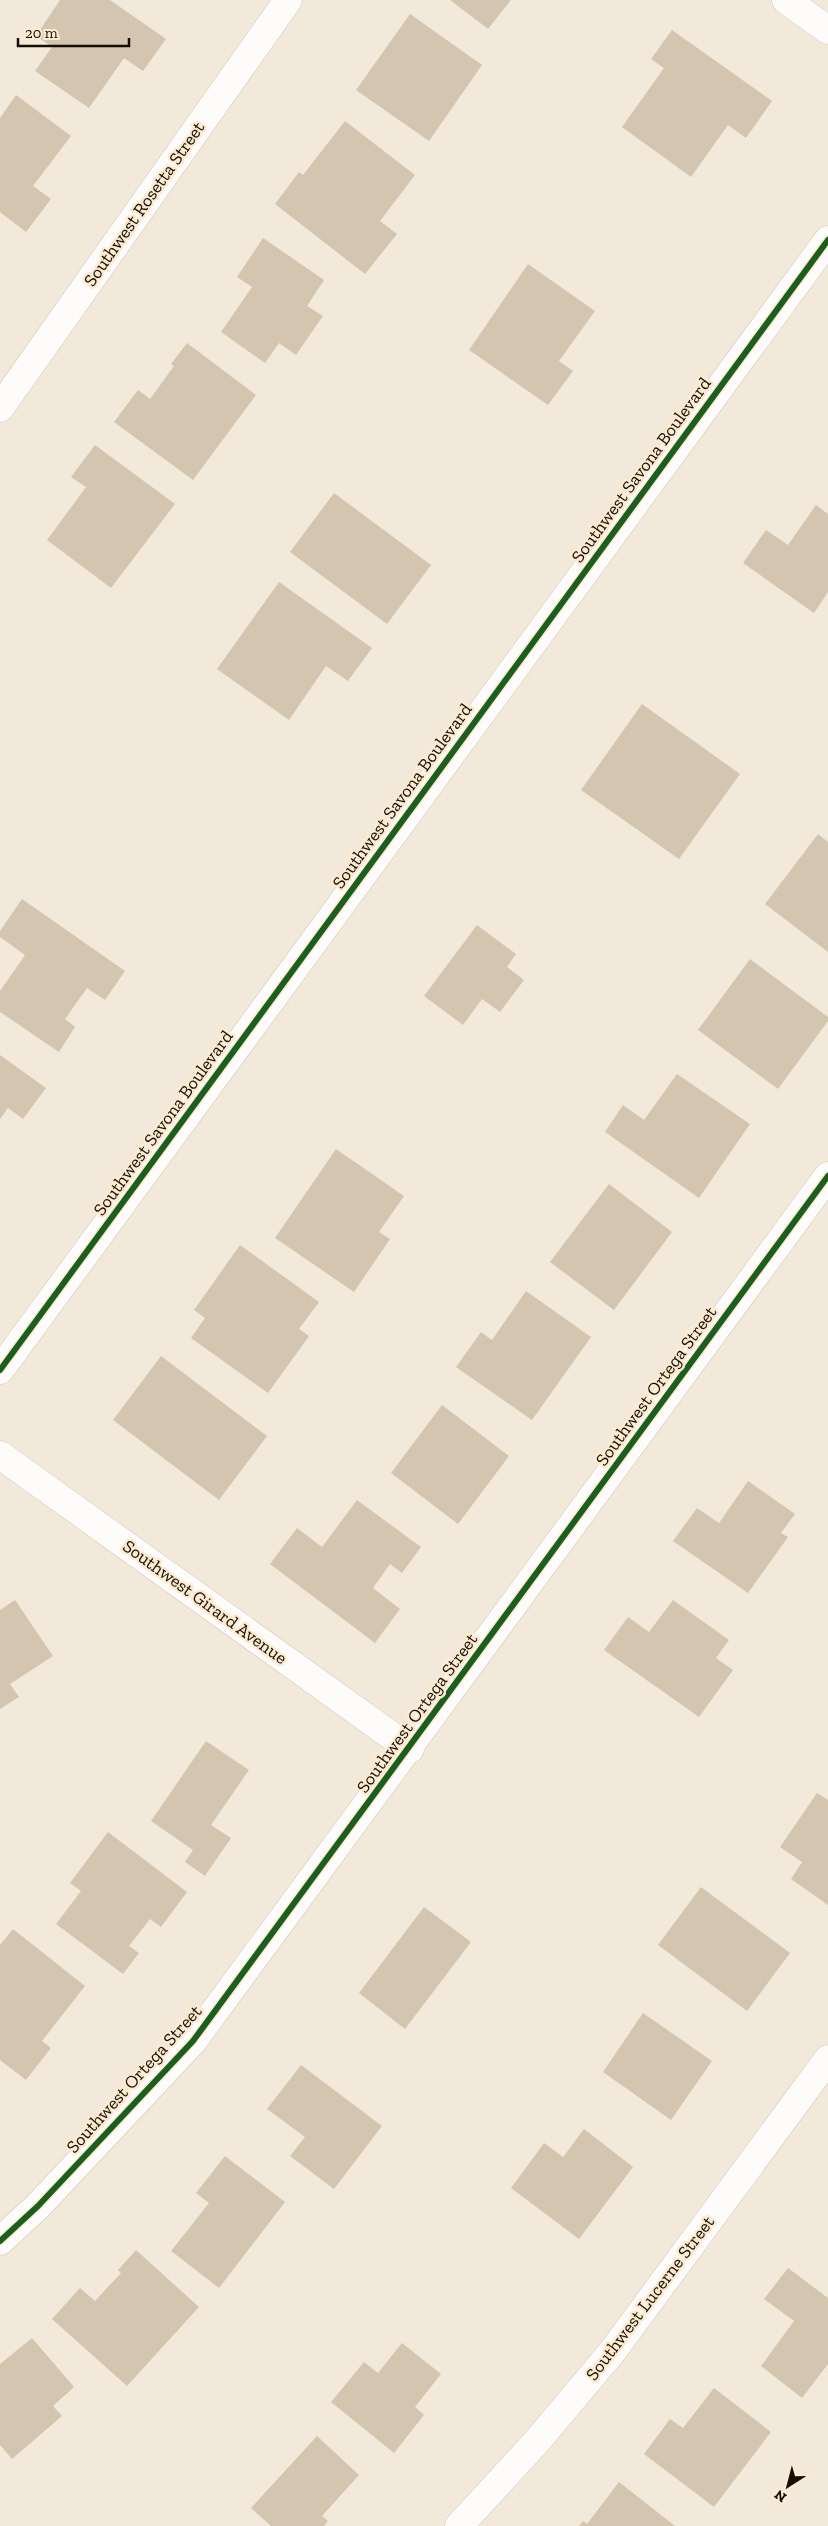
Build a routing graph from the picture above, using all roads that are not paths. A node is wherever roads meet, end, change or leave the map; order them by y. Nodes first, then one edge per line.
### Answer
1 (288, 0) edge
2 (786, 0) edge
3 (828, 30) edge
4 (828, 240) edge
5 (0, 408) edge
6 (828, 1176) edge
7 (0, 1370) edge
8 (0, 1455) edge
9 (410, 1750) junction
10 (828, 2059) edge
11 (0, 2241) edge
12 (459, 2526) edge

1 - 5 street, Southwest Rosetta Street
2 - 3 street
4 - 7 street, Southwest Savona Boulevard
6 - 9 street, Southwest Ortega Street
8 - 9 street, Southwest Girard Avenue
9 - 11 street, Southwest Ortega Street
10 - 12 street, Southwest Lucerne Street

